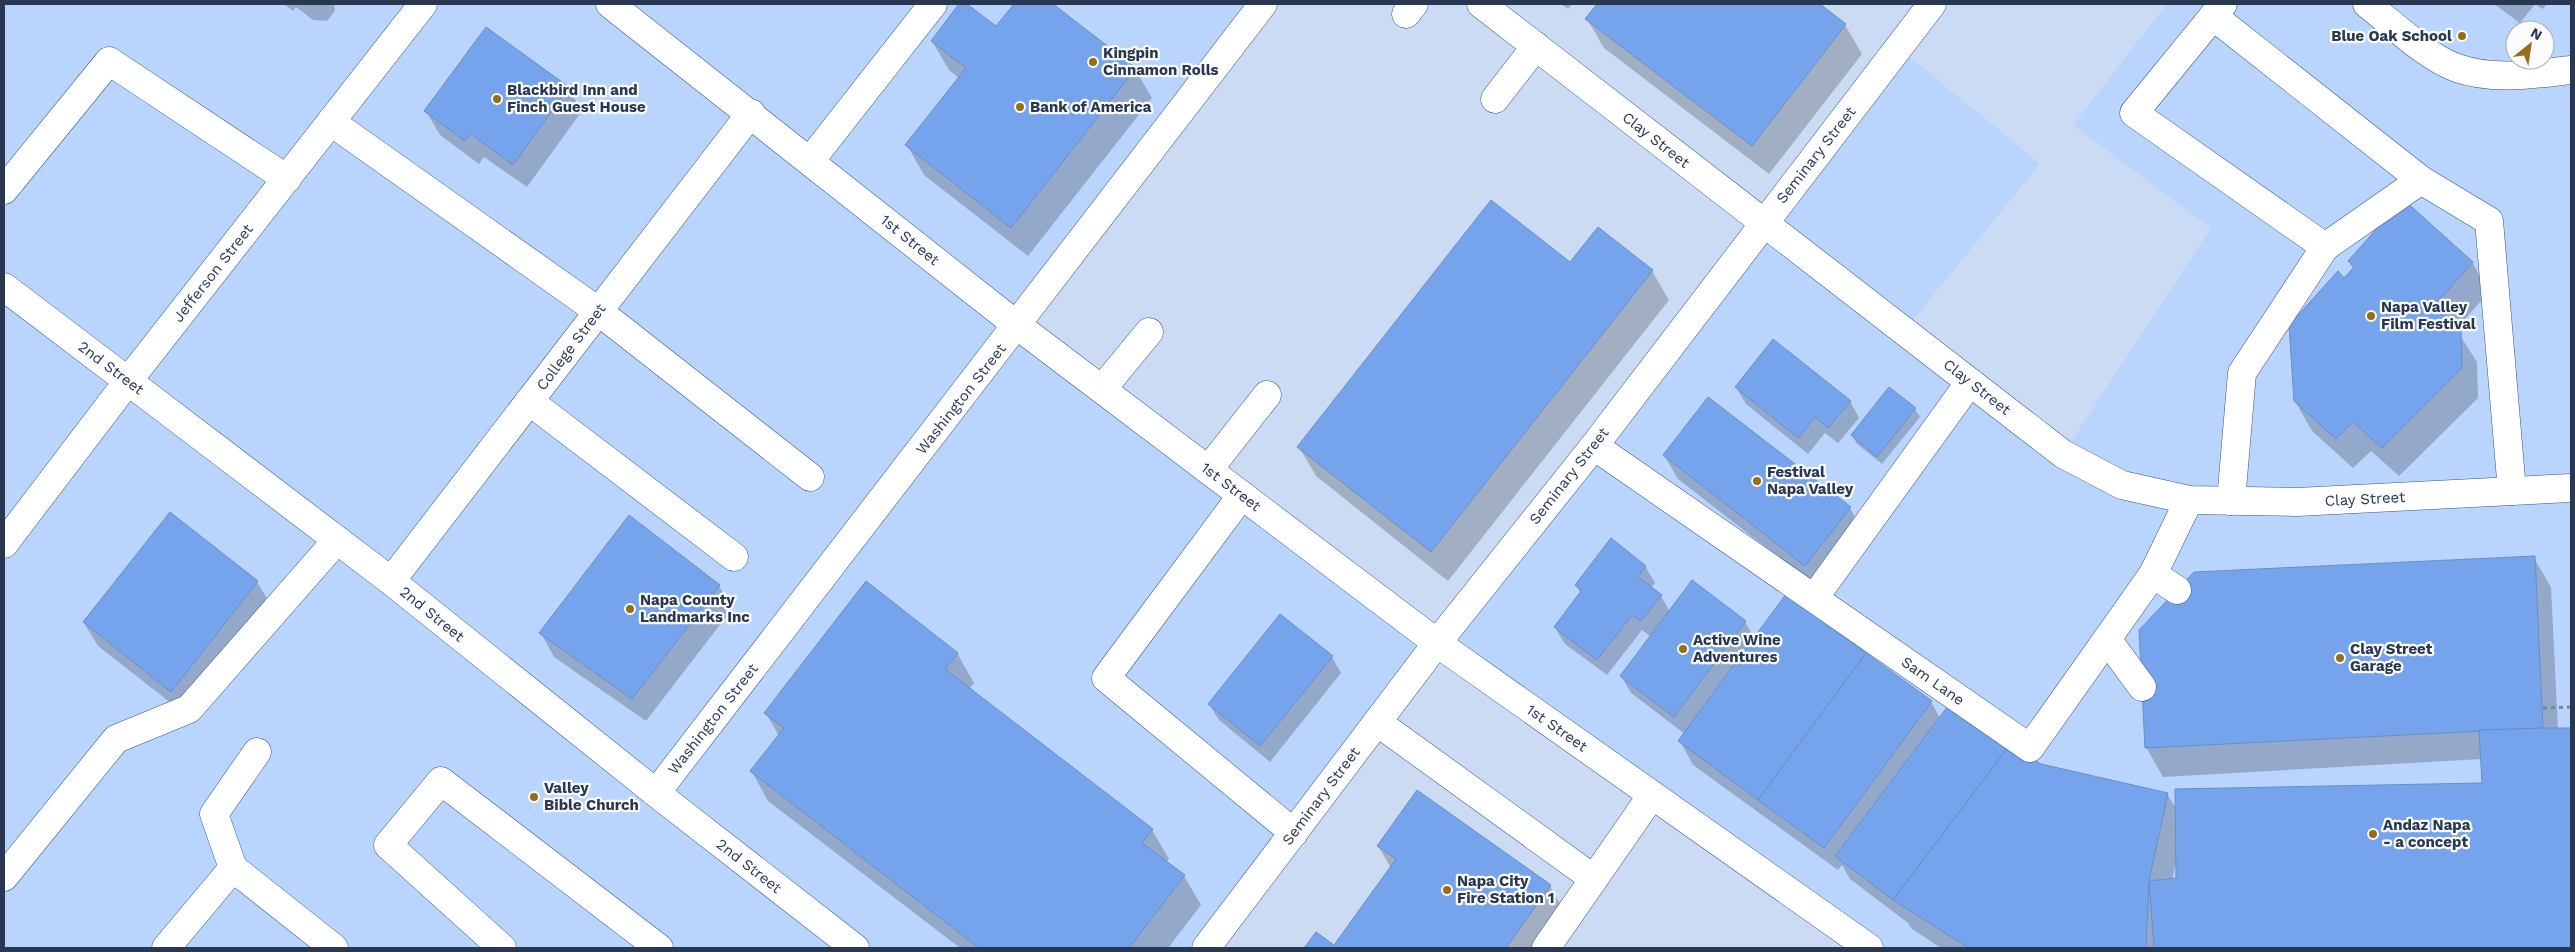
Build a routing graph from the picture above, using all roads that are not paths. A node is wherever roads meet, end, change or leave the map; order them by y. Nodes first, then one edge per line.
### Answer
1 (423, 4) edge
2 (610, 4) edge
3 (933, 4) edge
4 (1263, 4) edge
5 (1481, 4) edge
6 (1932, 4) edge
7 (2367, 4) edge
8 (2218, 10) edge
9 (1536, 46) junction
10 (2571, 70) edge
11 (1495, 99) dead end
12 (751, 112) junction
13 (331, 122) junction
14 (810, 161) junction
15 (288, 178) junction
16 (2421, 180) junction
17 (4, 190) edge
18 (1764, 223) junction
19 (2325, 247) junction
20 (4, 287) edge
21 (598, 311) junction
22 (1018, 326) junction
23 (1149, 332) dead end
24 (128, 381) junction
25 (1970, 382) junction
26 (1102, 389) junction
27 (1267, 395) dead end
28 (529, 401) junction
29 (1594, 446) junction
30 (1208, 470) junction
31 (810, 478) dead end
32 (2571, 488) edge
33 (2512, 491) junction
34 (1242, 495) junction
35 (2189, 500) junction
36 (2231, 501) junction
37 (337, 540) junction
38 (4, 544) edge
39 (734, 557) dead end
40 (2153, 574) junction
41 (391, 581) junction
42 (2177, 590) dead end
43 (1814, 598) junction
44 (2107, 639) junction
45 (1437, 642) junction
46 (2142, 687) dead end
47 (1377, 722) junction
48 (257, 752) dead end
49 (656, 793) junction
50 (1652, 795) junction
51 (1294, 833) junction
52 (233, 868) junction
53 (4, 877) edge
54 (1594, 879) junction
55 (166, 948) edge
56 (334, 948) edge
57 (502, 948) edge
58 (660, 948) edge
59 (855, 948) edge
60 (1206, 948) edge
61 (1546, 948) edge
62 (1869, 948) edge

1 - 13 street, Jefferson Street
2 - 12 street, 1st Street
3 - 14 street
4 - 22 street, Washington Street
5 - 9 street, Clay Street
6 - 18 street, Seminary Street
7 - 10 street
8 - 16 street
8 - 19 street
9 - 11 street
9 - 18 street, Clay Street
12 - 14 street, 1st Street
12 - 21 street, College Street
13 - 15 street, Jefferson Street
13 - 21 street
14 - 22 street, 1st Street
15 - 17 street
15 - 24 street, Jefferson Street
16 - 19 street
16 - 33 street
18 - 25 street, Clay Street
18 - 29 street, Seminary Street
19 - 36 street
20 - 24 street, 2nd Street
21 - 28 street, College Street
21 - 31 street
22 - 26 street, 1st Street
22 - 49 street, Washington Street
23 - 26 street
24 - 37 street, 2nd Street
24 - 38 street, Jefferson Street
25 - 35 street, Clay Street
25 - 43 street
26 - 30 street, 1st Street
27 - 30 street
28 - 39 street
28 - 41 street, College Street
29 - 43 street, Sam Lane
29 - 45 street, Seminary Street
30 - 34 street, 1st Street
32 - 33 street, Clay Street
33 - 36 street, Clay Street
34 - 45 street, 1st Street
34 - 51 street
35 - 36 street, Clay Street
35 - 40 street, Sam Lane
37 - 41 street, 2nd Street
37 - 53 street
40 - 42 street
40 - 44 street, Sam Lane
41 - 49 street, 2nd Street
43 - 44 street, Sam Lane
44 - 46 street
45 - 47 street, Seminary Street
45 - 50 street, 1st Street
47 - 51 street, Seminary Street
47 - 54 street
48 - 52 street
49 - 59 street, 2nd Street
50 - 54 street
50 - 62 street, 1st Street
51 - 60 street, Seminary Street
52 - 55 street
52 - 56 street
54 - 61 street
57 - 58 street

